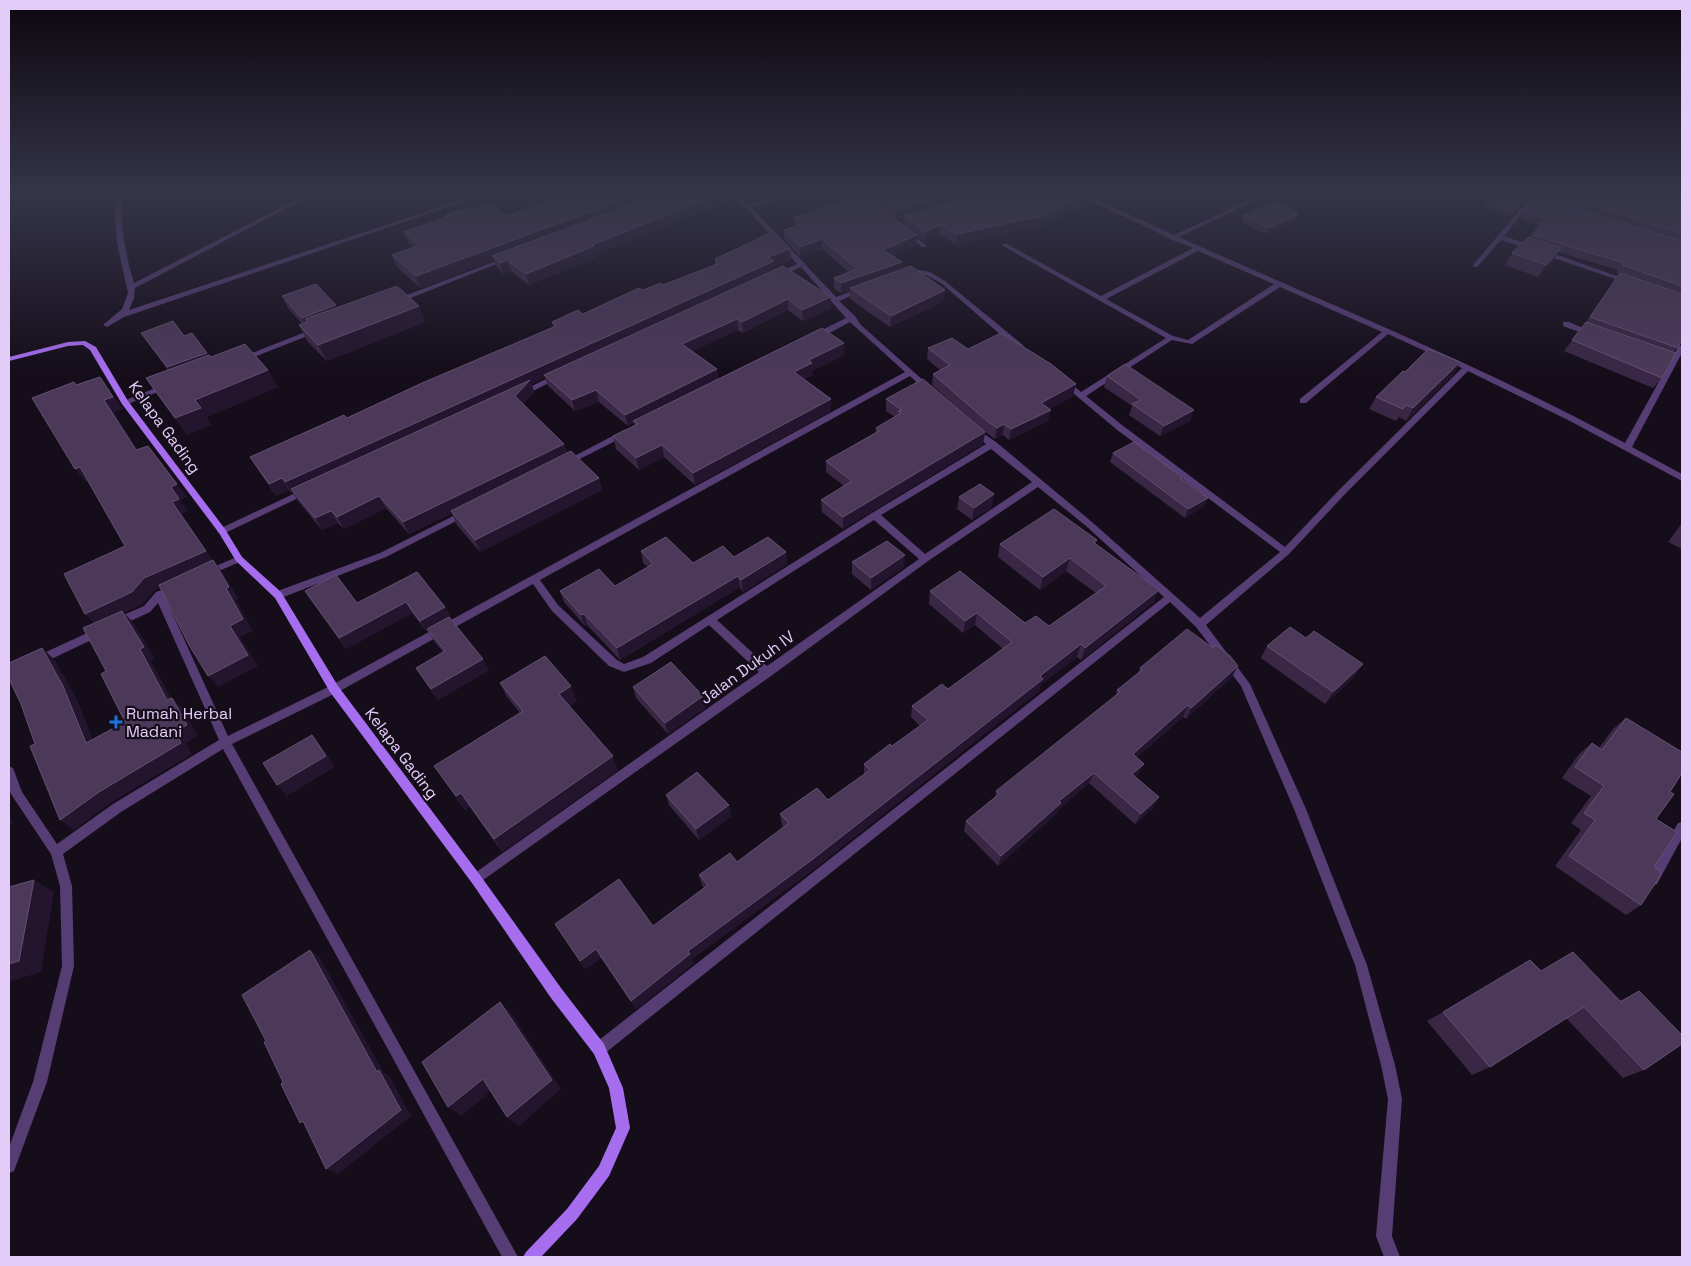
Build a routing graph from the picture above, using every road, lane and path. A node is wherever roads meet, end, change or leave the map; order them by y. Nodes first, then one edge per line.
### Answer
1 (122, 253) edge
2 (197, 253) edge
3 (307, 253) edge
4 (789, 253) edge
5 (1019, 253) edge
6 (1187, 253) edge
7 (1207, 253) edge
8 (1486, 253) edge
9 (1546, 253) edge
10 (514, 256) edge
11 (800, 265) junction
12 (1475, 266) dead end
13 (895, 277) edge
14 (764, 282) edge
15 (1278, 285) junction
16 (1638, 285) edge
17 (132, 287) junction
18 (869, 287) edge
19 (1101, 299) junction
20 (835, 300) junction
21 (384, 305) edge
22 (121, 315) junction
23 (852, 318) junction
24 (1566, 324) dead end
25 (107, 325) dead end
26 (320, 329) edge
27 (1386, 332) junction
28 (1602, 337) edge
29 (1171, 338) junction
30 (808, 340) edge
31 (1682, 347) edge
32 (1028, 353) edge
33 (1666, 358) edge
34 (9, 359) edge
35 (236, 361) edge
36 (1675, 361) junction
37 (1466, 368) junction
38 (567, 372) edge
39 (910, 373) junction
40 (1058, 377) edge
41 (172, 385) edge
42 (1080, 396) junction
43 (513, 397) edge
44 (939, 398) edge
45 (1303, 401) dead end
46 (125, 402) junction
47 (967, 424) edge
48 (631, 430) edge
49 (992, 444) junction
50 (1627, 448) junction
51 (560, 465) edge
52 (1682, 478) edge
53 (1038, 482) junction
54 (315, 487) edge
55 (471, 510) edge
56 (875, 516) junction
57 (222, 531) junction
58 (1286, 552) junction
59 (239, 558) junction
60 (925, 559) junction
61 (198, 577) edge
62 (534, 578) junction
63 (173, 588) edge
64 (278, 594) junction
65 (158, 596) junction
66 (1170, 597) junction
67 (710, 620) junction
68 (1200, 624) junction
69 (26, 666) edge
70 (767, 672) junction
71 (334, 689) junction
72 (225, 742) junction
73 (9, 771) edge
74 (1682, 827) edge
75 (56, 852) junction
76 (476, 879) junction
77 (1651, 883) edge
78 (599, 1049) junction
79 (9, 1166) edge
80 (510, 1257) edge
81 (531, 1257) edge
82 (1392, 1257) edge

1 - 17 street
2 - 17 street
3 - 22 street
4 - 11 street
5 - 19 street
6 - 19 street
7 - 15 street
8 - 12 street
9 - 16 street
10 - 21 street
11 - 14 street
11 - 20 street
13 - 32 street
15 - 27 street
15 - 29 street
17 - 22 street
18 - 20 street
19 - 29 street
20 - 23 street
22 - 25 street
23 - 30 street
23 - 39 street
24 - 28 street
26 - 35 street
27 - 37 street
27 - 45 street
29 - 42 street
31 - 36 street
33 - 36 street
34 - 46 street, Kelapa Gading
36 - 50 street
37 - 50 street
37 - 58 street
38 - 43 street
39 - 44 street
39 - 62 street
40 - 42 street
41 - 46 street
42 - 58 street
46 - 57 street, Kelapa Gading
47 - 49 street
48 - 51 street
49 - 53 street
49 - 56 street
50 - 52 street
53 - 60 street, Jalan Dukuh IV
53 - 66 street
54 - 57 street
55 - 64 street
56 - 60 street
56 - 67 street
57 - 59 street, Kelapa Gading
58 - 68 street
59 - 61 street
59 - 64 street, Kelapa Gading
60 - 70 street, Jalan Dukuh IV
62 - 67 street
62 - 71 street
63 - 65 street
64 - 71 street, Kelapa Gading
65 - 69 street
65 - 72 street
66 - 68 street
66 - 78 street
67 - 70 street
68 - 82 street
70 - 76 street, Jalan Dukuh IV
71 - 72 street
71 - 76 street, Kelapa Gading
72 - 75 street
72 - 80 street
73 - 75 street
74 - 77 street
75 - 79 street
76 - 78 street, Kelapa Gading
78 - 81 street, Kelapa Gading

